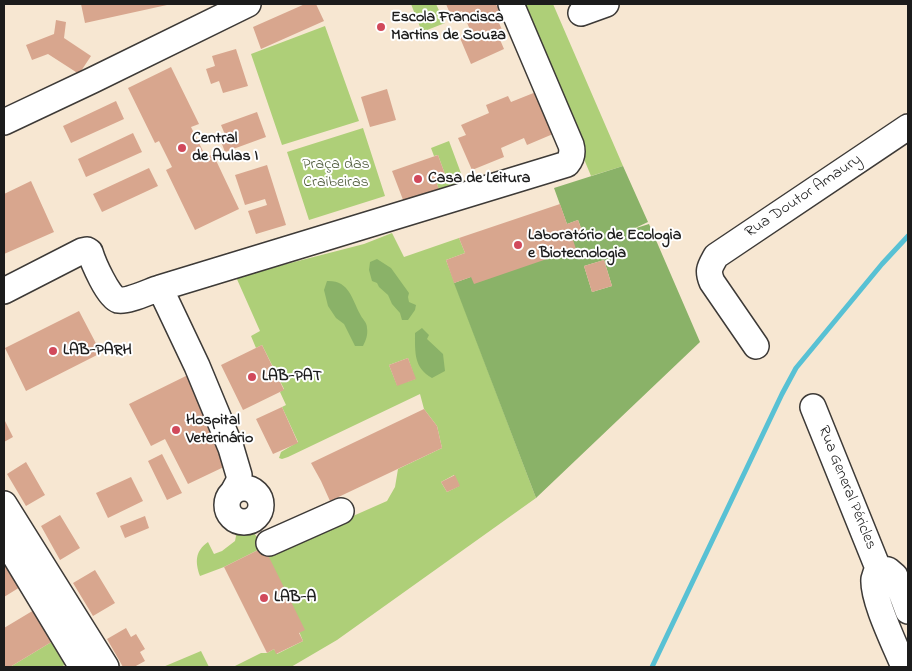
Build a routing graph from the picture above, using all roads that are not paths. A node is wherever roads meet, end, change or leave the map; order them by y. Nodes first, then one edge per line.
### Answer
1 (248, 4) edge
2 (511, 4) edge
3 (606, 4) edge
4 (581, 13) dead end
5 (4, 122) edge
6 (908, 127) edge
7 (160, 288) junction
8 (4, 291) edge
9 (756, 346) dead end
10 (813, 407) dead end
11 (4, 504) edge
12 (342, 511) dead end
13 (4, 538) edge
14 (878, 568) junction
15 (908, 611) edge
16 (82, 667) edge
17 (106, 667) edge
18 (904, 667) edge

1 - 5 street
2 - 7 street
3 - 4 street
6 - 9 street, Rua Doutor Amaury
7 - 8 street
7 - 12 street
10 - 14 street, Rua General Péricles
11 - 17 street
13 - 16 street
14 - 15 street, Rua General Péricles
14 - 18 street, Rua General Péricles

